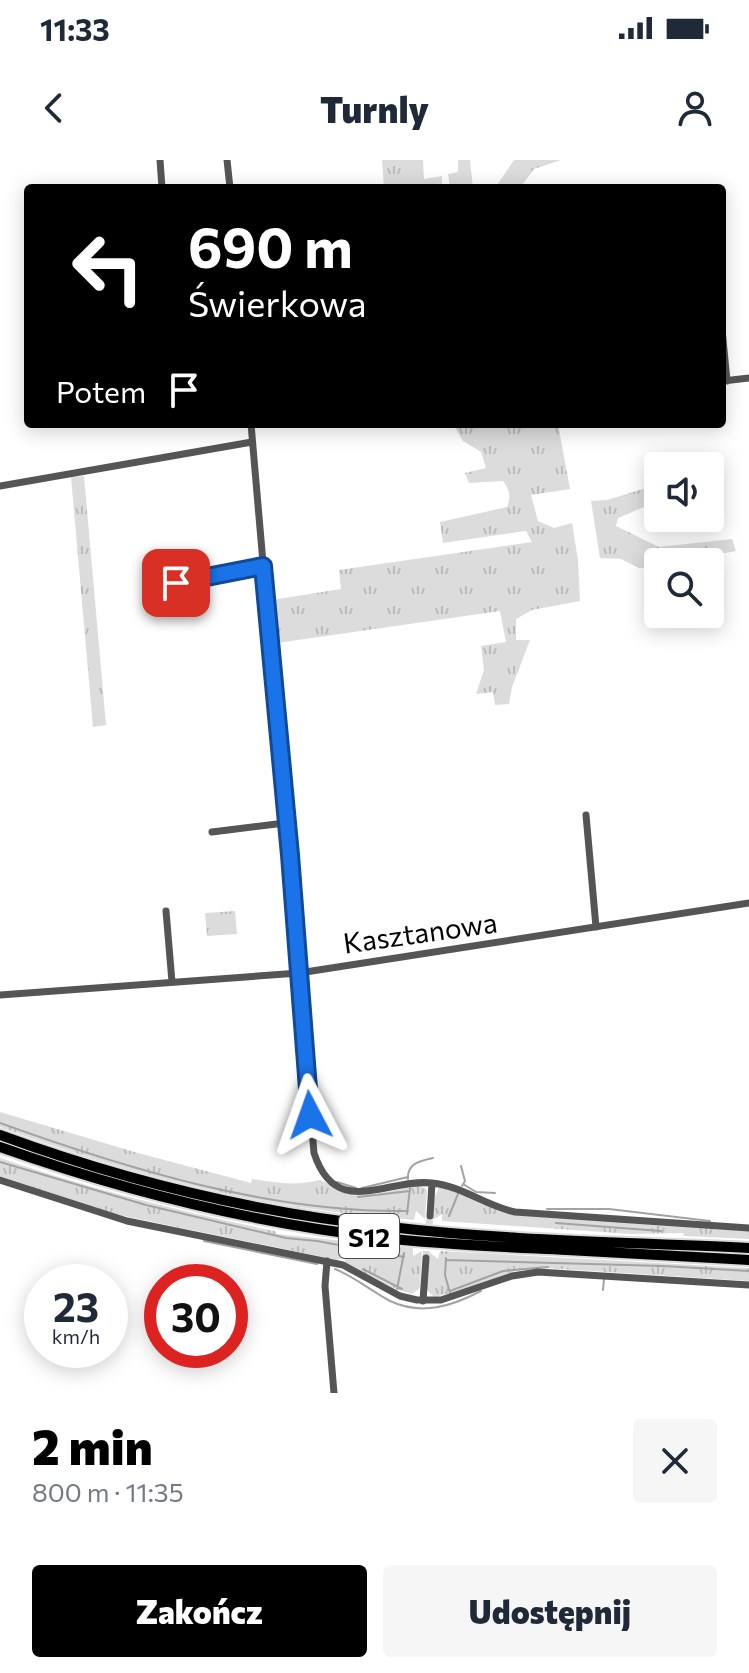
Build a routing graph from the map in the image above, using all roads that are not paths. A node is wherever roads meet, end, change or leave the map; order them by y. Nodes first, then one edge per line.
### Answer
1 (160, 160) edge
2 (227, 160) edge
3 (162, 184) edge
4 (230, 184) edge
5 (749, 378) edge
6 (726, 381) edge
7 (251, 428) edge
8 (252, 442) junction
9 (0, 486) edge
10 (263, 566) junction
11 (176, 583) dead end
12 (586, 815) dead end
13 (285, 823) junction
14 (212, 832) dead end
15 (749, 903) edge
16 (166, 911) dead end
17 (596, 927) junction
18 (299, 973) junction
19 (172, 982) junction
20 (0, 995) edge
21 (0, 1135) edge
22 (0, 1147) edge
23 (0, 1180) edge
24 (432, 1183) junction
25 (430, 1216) tunnel mouth
26 (749, 1228) edge
27 (749, 1248) edge
28 (426, 1258) tunnel mouth
29 (749, 1260) edge
30 (327, 1261) junction
31 (749, 1285) edge
32 (423, 1301) junction
33 (334, 1393) edge

1 - 3 street
2 - 4 street
5 - 6 street
7 - 8 street
8 - 9 street
8 - 10 street
10 - 11 street
10 - 13 street
12 - 17 street
13 - 14 street
13 - 18 street
15 - 17 street, Kasztanowa
16 - 19 street
17 - 18 street, Kasztanowa
18 - 19 street, Kasztanowa
18 - 24 street
19 - 20 street, Kasztanowa
21 - 27 highway, S12
22 - 29 highway, S12
23 - 30 street
24 - 25 street
24 - 26 street
28 - 32 street
30 - 32 street
30 - 33 street
31 - 32 street

